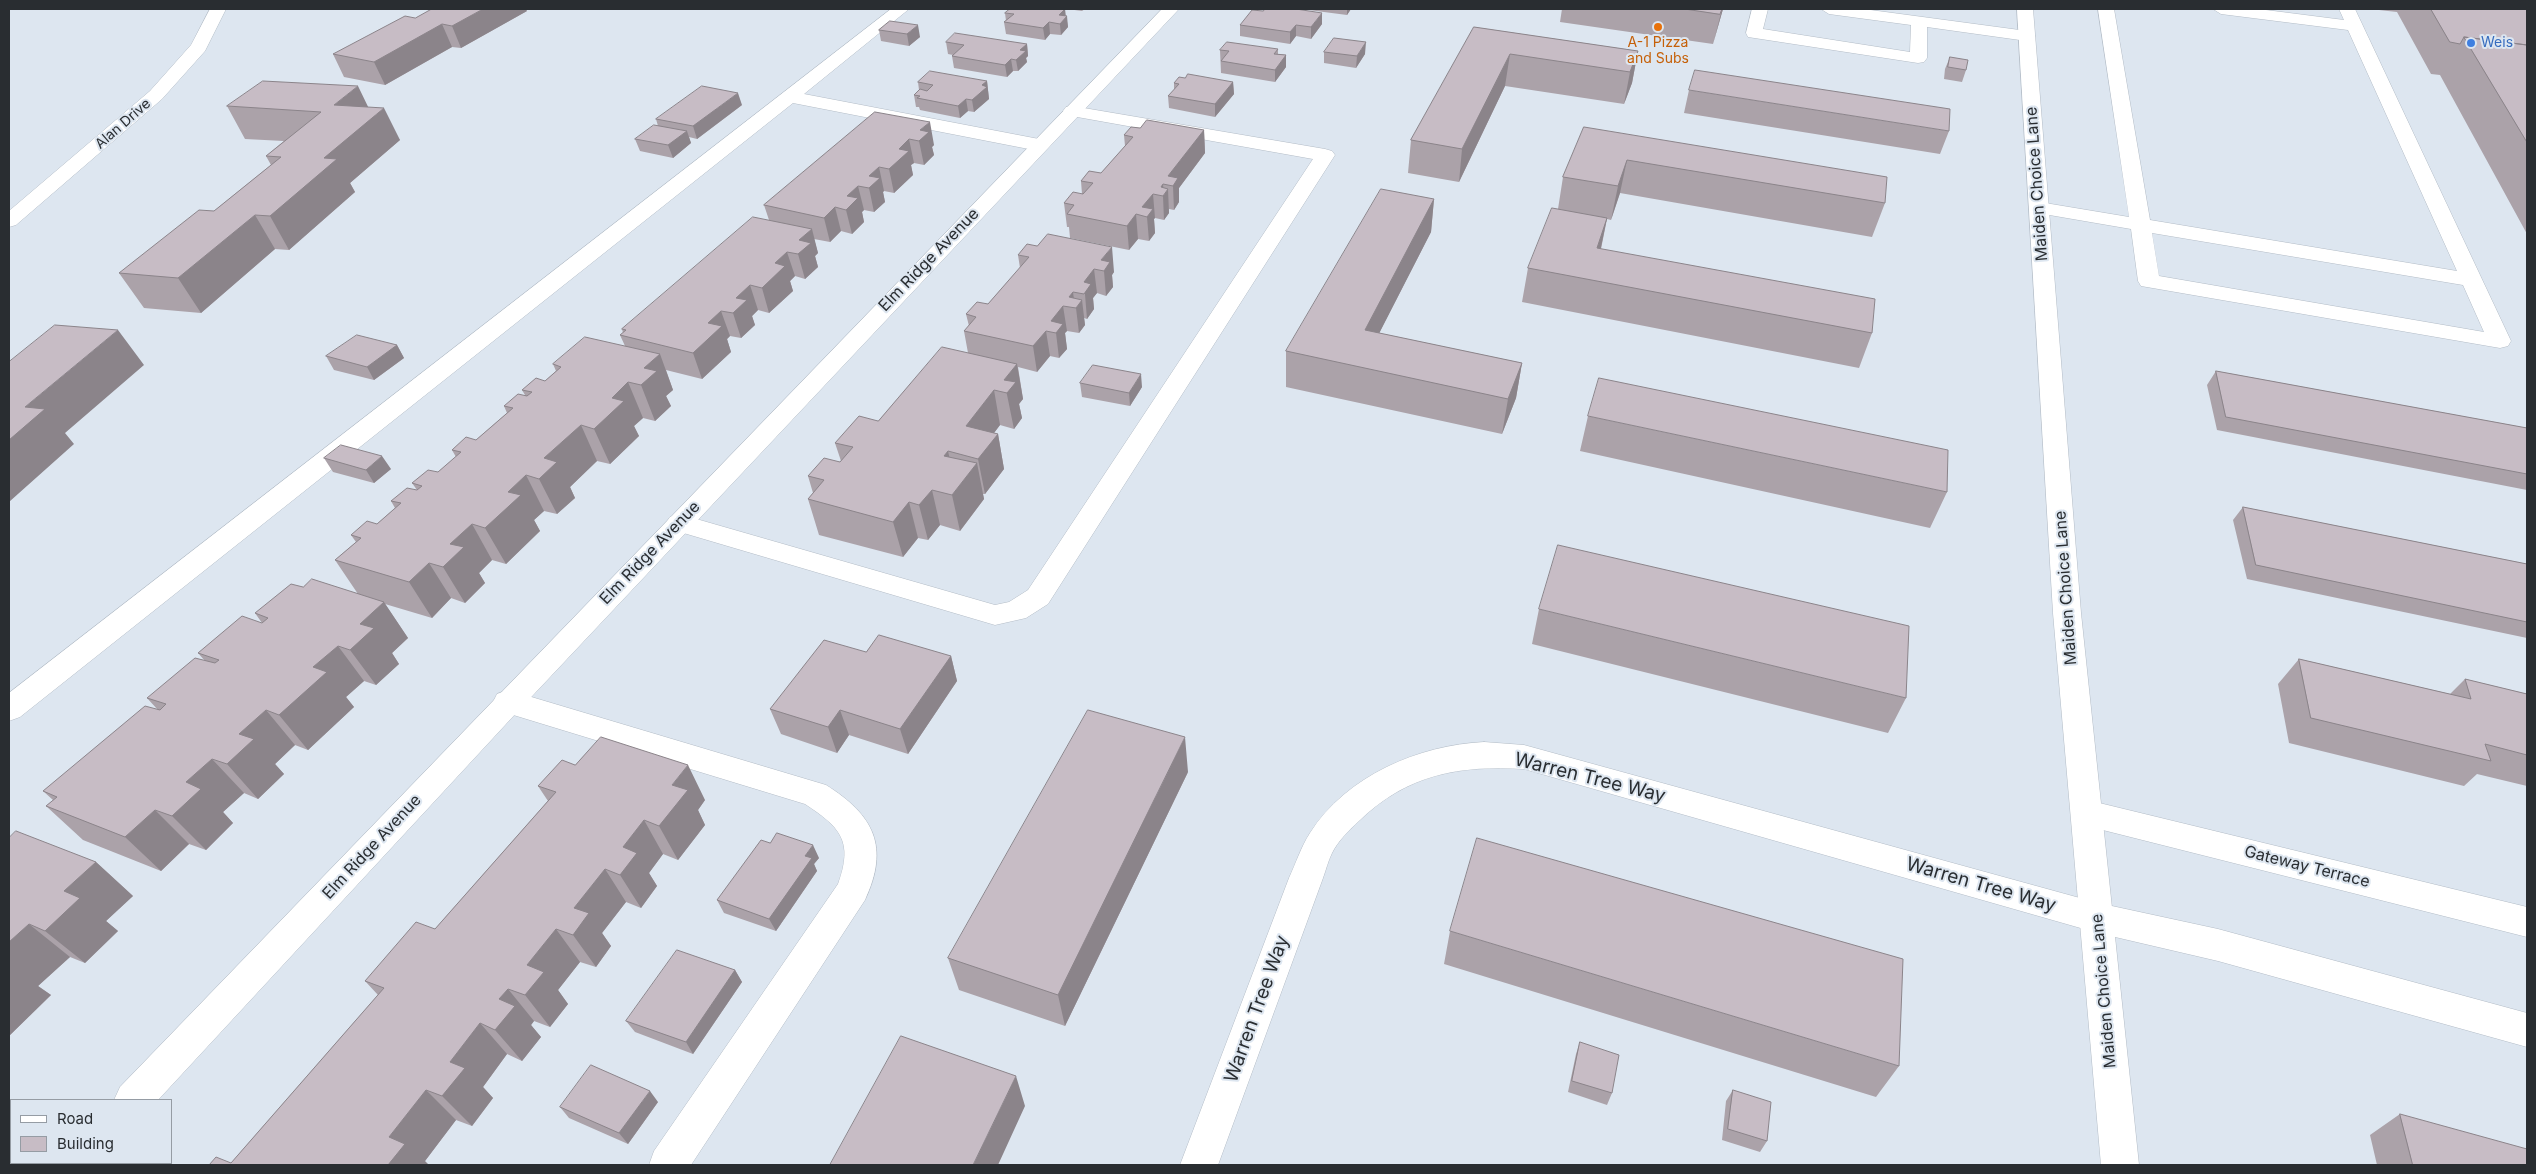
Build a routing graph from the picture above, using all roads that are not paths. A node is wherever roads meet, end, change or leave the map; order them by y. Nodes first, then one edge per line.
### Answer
1 (218, 9) edge
2 (901, 9) edge
3 (1171, 9) edge
4 (1760, 9) edge
5 (1829, 9) edge
6 (2024, 9) edge
7 (2106, 9) edge
8 (2222, 9) edge
9 (2351, 17) edge
10 (1919, 22) junction
11 (2027, 36) junction
12 (789, 97) junction
13 (1072, 110) junction
14 (1039, 145) junction
15 (2039, 208) junction
16 (9, 221) edge
17 (2140, 225) junction
18 (2472, 280) junction
19 (679, 522) junction
20 (508, 702) junction
21 (9, 709) edge
22 (2087, 813) junction
23 (2098, 918) junction
24 (2527, 922) edge
25 (2527, 1030) edge
26 (134, 1099) edge
27 (668, 1165) edge
28 (1199, 1165) edge
29 (2120, 1165) edge

1 - 16 street, Alan Drive
2 - 12 street
3 - 13 street, Elm Ridge Avenue
4 - 10 street
5 - 10 street
6 - 11 street, Maiden Choice Lane
7 - 17 street
8 - 9 street
9 - 18 street
10 - 11 street
11 - 15 street, Maiden Choice Lane
12 - 14 street
12 - 21 street
13 - 14 street, Elm Ridge Avenue
13 - 19 street
14 - 19 street, Elm Ridge Avenue
15 - 17 street
15 - 22 street, Maiden Choice Lane
17 - 18 street
17 - 18 street
19 - 20 street, Elm Ridge Avenue
20 - 26 street, Elm Ridge Avenue
20 - 27 street
22 - 23 street, Maiden Choice Lane
22 - 24 street, Gateway Terrace
23 - 25 street
23 - 28 street, Warren Tree Way
23 - 29 street, Maiden Choice Lane

